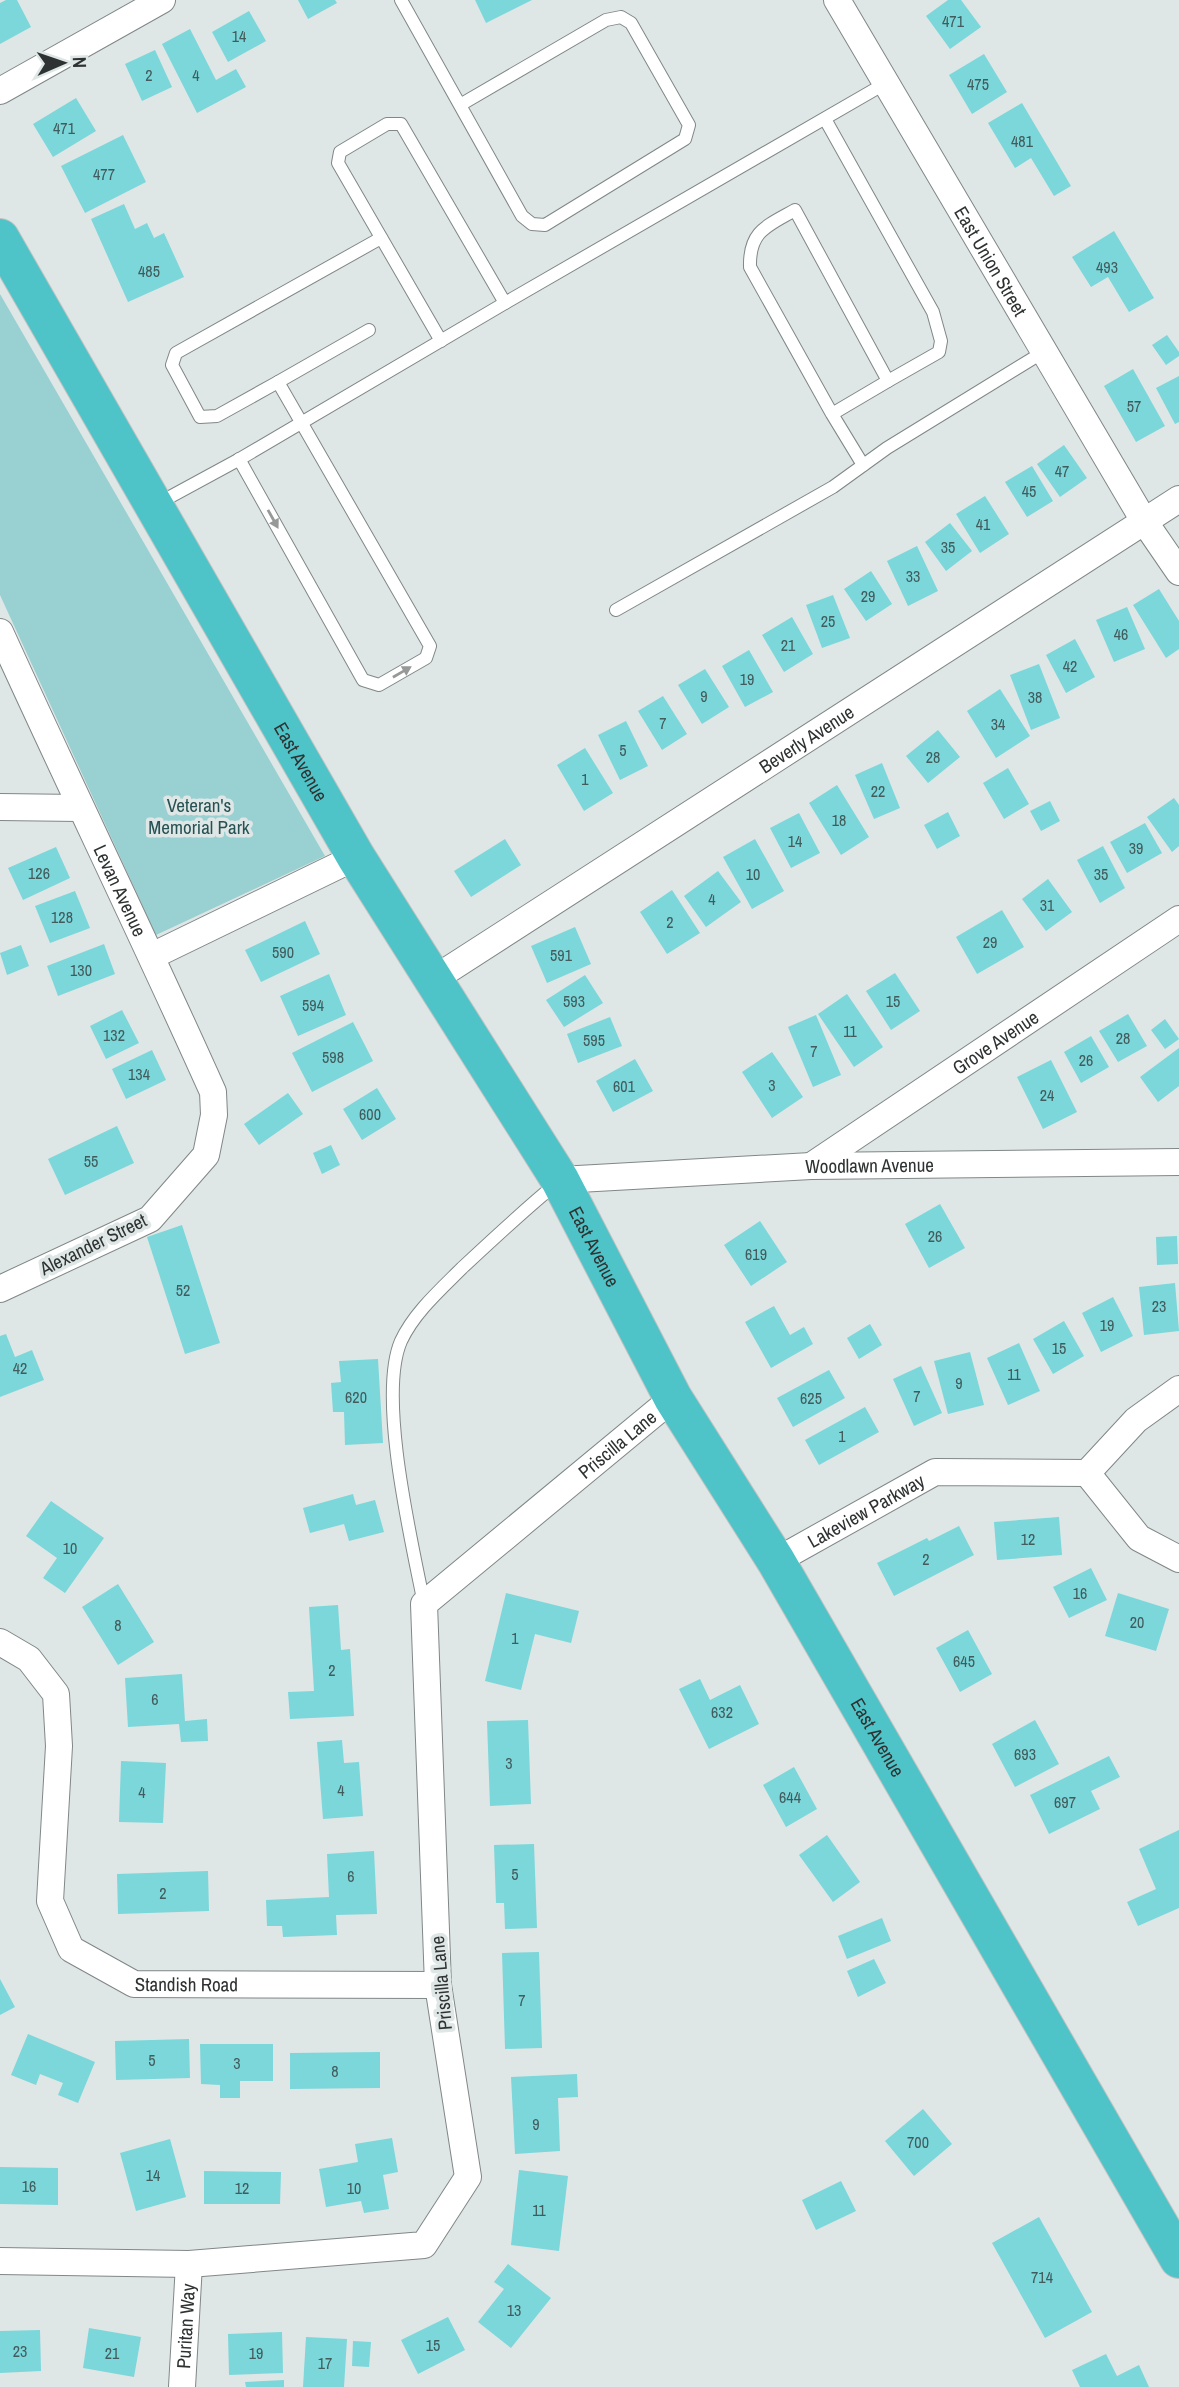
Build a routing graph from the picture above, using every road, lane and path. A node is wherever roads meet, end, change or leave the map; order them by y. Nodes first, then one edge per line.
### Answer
1 (162, 0) edge
2 (401, 0) edge
3 (837, 0) edge
4 (886, 83) junction
5 (0, 91) edge
6 (460, 105) junction
7 (825, 119) junction
8 (381, 238) junction
9 (0, 239) edge
10 (505, 303) junction
11 (369, 330) dead end
12 (441, 341) junction
13 (1045, 351) junction
14 (888, 381) junction
15 (278, 382) junction
16 (832, 414) junction
17 (301, 423) junction
18 (239, 459) junction
19 (863, 465) junction
20 (1179, 499) edge
21 (154, 506) junction
22 (1144, 521) junction
23 (1179, 572) edge
24 (616, 610) dead end
25 (0, 632) edge
26 (0, 807) edge
27 (79, 808) junction
28 (356, 857) junction
29 (1179, 919) edge
30 (152, 956) junction
31 (434, 979) junction
32 (205, 1155) joint
33 (1179, 1163) edge
34 (811, 1166) junction
35 (560, 1181) junction
36 (0, 1289) edge
37 (1179, 1389) edge
38 (673, 1398) junction
39 (1087, 1472) junction
40 (1179, 1559) edge
41 (776, 1560) junction
42 (424, 1604) junction
43 (0, 1642) edge
44 (438, 1984) junction
45 (1179, 2259) edge
46 (0, 2261) edge
47 (189, 2264) junction
48 (182, 2387) edge

1 - 5 street
2 - 6 lane
3 - 4 street, East Union Street
4 - 7 lane
4 - 13 street, East Union Street
6 - 6 lane
7 - 10 lane
7 - 14 lane
8 - 10 lane
8 - 12 lane
8 - 15 lane
9 - 21 highway, East Avenue
10 - 12 lane
11 - 15 lane
12 - 17 lane
13 - 19 lane
13 - 22 street, East Union Street
14 - 16 lane
14 - 16 lane
15 - 17 lane
16 - 19 lane
17 - 18 lane
18 -> 17 lane
18 - 21 lane
19 - 24 lane
20 - 22 street, Beverly Avenue
21 - 28 highway, East Avenue
22 - 23 street, East Union Street
22 - 31 street, Beverly Avenue
25 - 27 street, Levan Avenue
26 - 27 street
27 - 30 street, Levan Avenue
28 - 30 street
28 - 31 highway, East Avenue
29 - 34 street, Grove Avenue
30 - 32 street, Levan Avenue
31 - 35 highway, East Avenue
32 - 36 street, Alexander Street
33 - 34 street, Woodlawn Avenue
34 - 35 street, Woodlawn Avenue
35 - 38 highway, East Avenue
35 - 42 lane
37 - 39 street
38 - 41 highway, East Avenue
38 - 42 street, Priscilla Lane
39 - 40 street
39 - 41 street, Lakeview Parkway
41 - 45 highway, East Avenue
42 - 44 street, Priscilla Lane
43 - 44 street, Standish Road
44 - 47 street, Priscilla Lane
46 - 47 street, Priscilla Lane
47 - 48 street, Puritan Way

